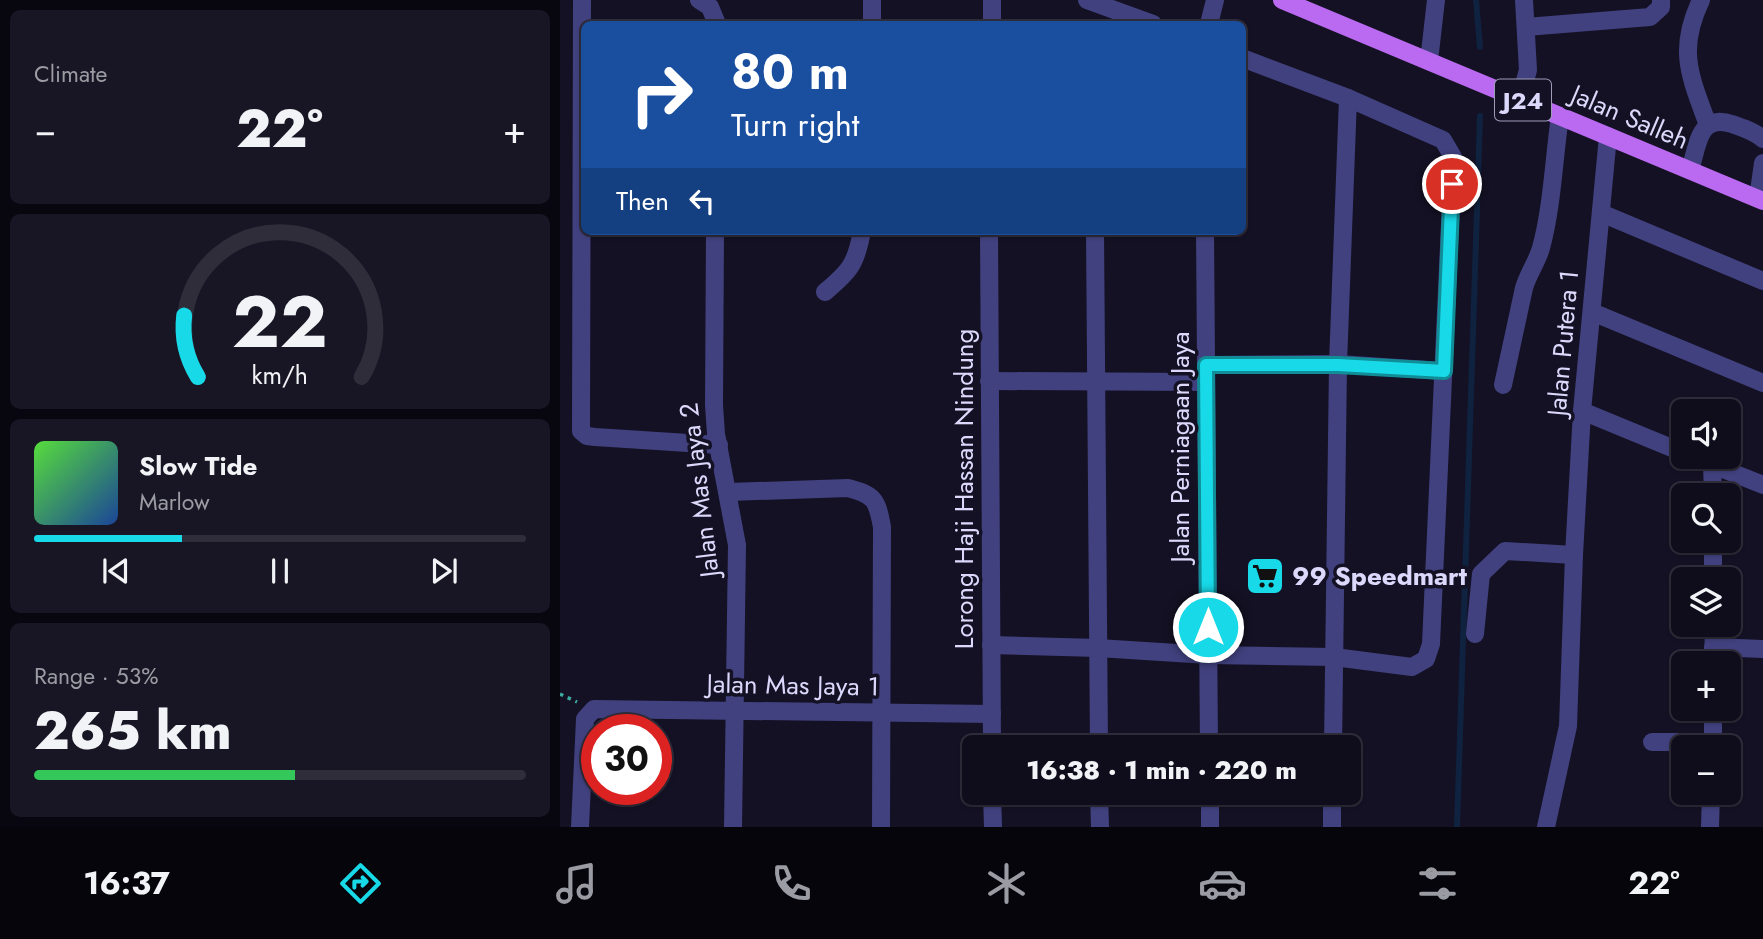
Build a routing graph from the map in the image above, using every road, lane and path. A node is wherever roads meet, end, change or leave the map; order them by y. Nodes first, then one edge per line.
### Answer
1 (582, 0) edge
2 (699, 0) edge
3 (872, 0) edge
4 (992, 0) edge
5 (1087, 0) edge
6 (1214, 0) edge
7 (1282, 0) edge
8 (1436, 0) edge
9 (1524, 0) edge
10 (1661, 0) edge
11 (1701, 0) edge
12 (582, 21) edge
13 (716, 21) edge
14 (872, 21) edge
15 (992, 21) edge
16 (1145, 21) edge
17 (1210, 21) edge
18 (1526, 27) junction
19 (1246, 60) edge
20 (1429, 61) junction
21 (1348, 99) junction
22 (1520, 99) junction
23 (1560, 116) junction
24 (1708, 125) junction
25 (1608, 136) junction
26 (1763, 139) edge
27 (1763, 163) edge
28 (1690, 170) junction
29 (1760, 200) edge
30 (1601, 213) junction
31 (581, 235) edge
32 (715, 235) edge
33 (861, 235) edge
34 (989, 235) edge
35 (1095, 235) edge
36 (1205, 235) edge
37 (1763, 281) edge
38 (825, 292) dead end
39 (1591, 312) junction
40 (1338, 365) junction
41 (1444, 371) junction
42 (1206, 373) junction
43 (1096, 380) junction
44 (989, 381) junction
45 (1763, 383) edge
46 (1503, 385) dead end
47 (1582, 411) junction
48 (719, 445) junction
49 (1671, 448) edge
50 (1724, 469) edge
51 (1763, 485) edge
52 (729, 492) junction
53 (1574, 555) junction
54 (1475, 634) dead end
55 (992, 645) junction
56 (1098, 648) junction
57 (1763, 649) edge
58 (1741, 652) edge
59 (1208, 655) junction
60 (1334, 657) junction
61 (735, 711) junction
62 (881, 713) junction
63 (992, 714) junction
64 (992, 735) edge
65 (1099, 735) edge
66 (1209, 735) edge
67 (1333, 735) edge
68 (1652, 742) dead end
69 (1671, 743) edge
70 (992, 805) edge
71 (1100, 805) edge
72 (1210, 805) edge
73 (1332, 805) edge
74 (1711, 805) edge
75 (580, 827) edge
76 (733, 827) edge
77 (881, 827) edge
78 (993, 827) edge
79 (1100, 827) edge
80 (1210, 827) edge
81 (1332, 827) edge
82 (1546, 827) edge
83 (1710, 827) edge

1 - 12 street
2 - 13 street
3 - 14 street
4 - 15 street
5 - 16 street
6 - 17 street
7 - 20 main road, Jalan Salleh / J24
8 - 20 street
9 - 18 street
10 - 18 street
11 - 24 street
18 - 22 street
19 - 21 street
20 - 22 main road, Jalan Salleh / J24
21 - 40 street
21 - 41 street
22 - 23 main road, Jalan Salleh / J24
23 - 25 main road, Jalan Salleh / J24
23 - 46 street
24 - 26 street
24 - 28 street
25 - 28 main road, Jalan Salleh / J24
25 - 30 street, Jalan Putera 1
27 - 29 street
28 - 29 main road, Jalan Salleh / J24
30 - 37 street
30 - 39 street, Jalan Putera 1
31 - 48 street
32 - 48 street, Jalan Mas Jaya 2
33 - 38 street
34 - 44 street, Lorong Haji Hassan Nindung
35 - 43 street
36 - 42 street, Jalan Perniagaan Jaya
39 - 45 street
39 - 47 street, Jalan Putera 1
40 - 41 street
40 - 42 street
40 - 60 street
41 - 60 street
42 - 43 street
42 - 59 street, Jalan Perniagaan Jaya
43 - 44 street
43 - 56 street
44 - 55 street, Lorong Haji Hassan Nindung
47 - 49 street
47 - 53 street, Jalan Putera 1
48 - 52 street, Jalan Mas Jaya 2
50 - 51 street
52 - 61 street, Jalan Mas Jaya 2
52 - 62 street
53 - 54 street
53 - 82 street, Jalan Putera 1
55 - 56 street
55 - 63 street, Lorong Haji Hassan Nindung
56 - 59 street
56 - 65 street
57 - 58 street
59 - 60 street
59 - 66 street, Jalan Perniagaan Jaya
60 - 67 street
61 - 62 street, Jalan Mas Jaya 1
61 - 75 street, Jalan Mas Jaya 1
61 - 76 street, Jalan Mas Jaya 2
62 - 63 street, Jalan Mas Jaya 1
62 - 77 street
63 - 64 street, Lorong Haji Hassan Nindung
68 - 69 street
70 - 78 street
71 - 79 street
72 - 80 street
73 - 81 street
74 - 83 street

